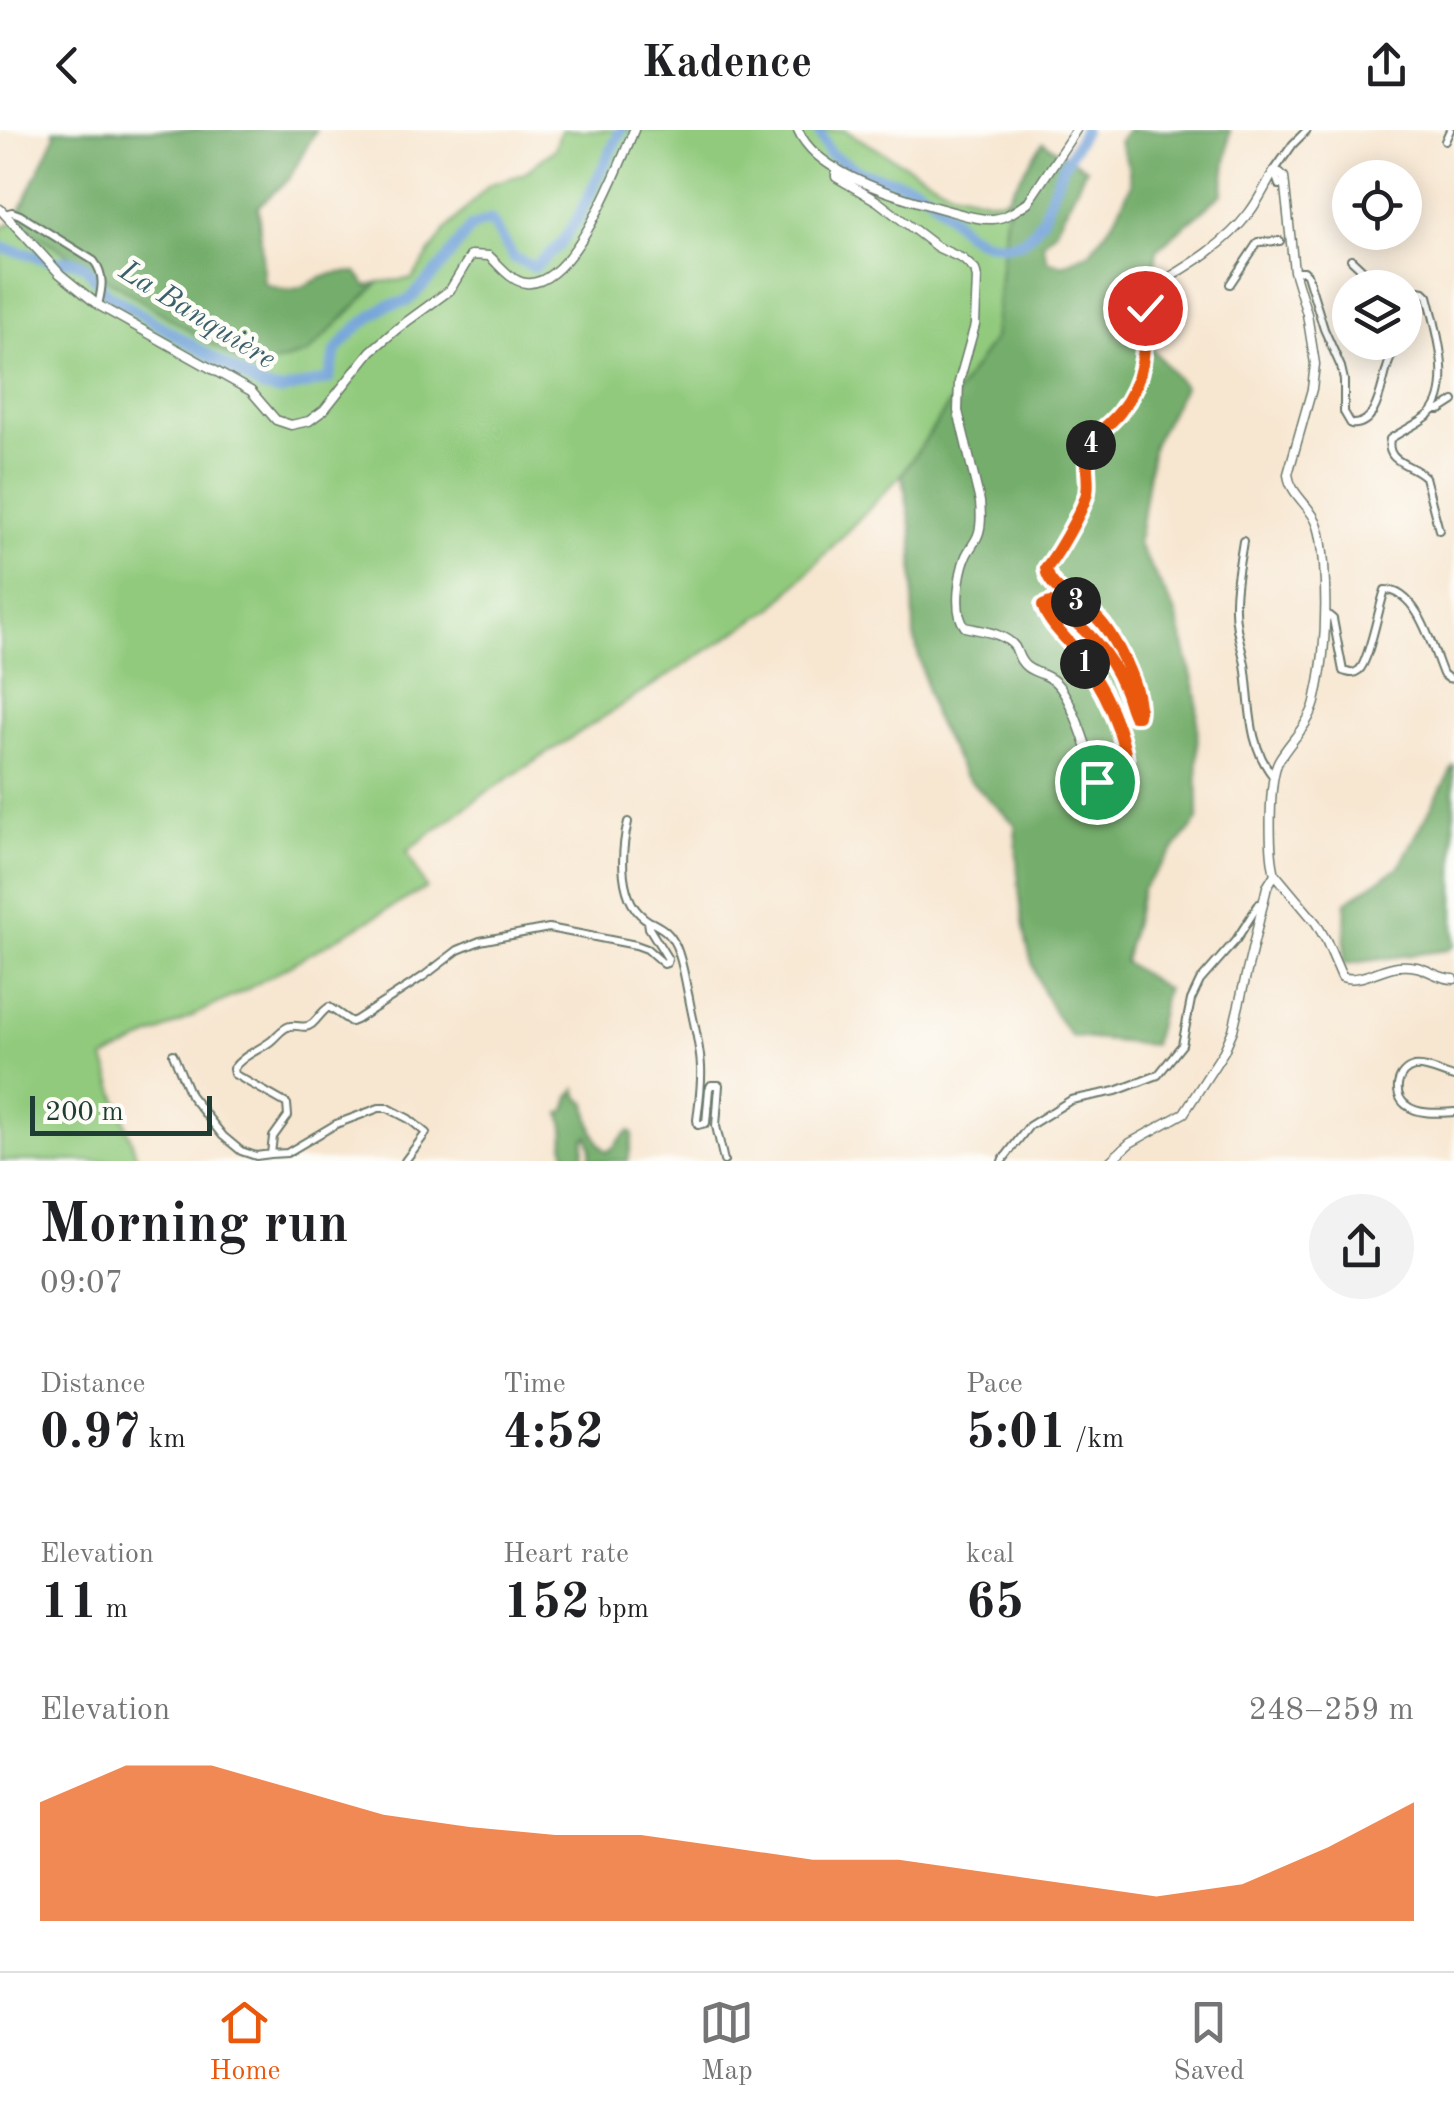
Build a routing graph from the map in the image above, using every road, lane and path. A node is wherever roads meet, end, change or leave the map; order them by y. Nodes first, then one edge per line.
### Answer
1 (634, 130) edge
2 (798, 130) edge
3 (1076, 130) edge
4 (1307, 130) edge
5 (1450, 130) edge
6 (1444, 141) dead end
7 (1287, 152) junction
8 (836, 168) junction
9 (1274, 171) junction
10 (1280, 184) junction
11 (1262, 192) junction
12 (2, 211) edge
13 (1280, 241) dead end
14 (1351, 258) dead end
15 (1363, 270) edge
16 (1294, 271) junction
17 (1230, 284) dead end
18 (1422, 292) edge
19 (98, 305) junction
20 (1332, 347) edge
21 (1338, 360) edge
22 (1388, 360) edge
23 (1454, 401) edge
24 (1434, 410) junction
25 (1439, 530) dead end
26 (1244, 541) dead end
27 (1326, 614) junction
28 (1454, 679) edge
29 (1273, 776) junction
30 (628, 822) dead end
31 (1275, 874) junction
32 (1263, 904) junction
33 (648, 921) junction
34 (1454, 979) edge
35 (173, 1054) dead end
36 (1454, 1077) edge
37 (1454, 1112) edge
38 (271, 1154) junction
39 (405, 1161) edge
40 (724, 1161) edge
41 (1002, 1161) edge
42 (1110, 1161) edge

1 - 19 street
2 - 8 street
3 - 8 street
4 - 7 street
5 - 6 street
7 - 9 street
7 - 10 street
8 - 11 street
9 - 10 street
9 - 11 street
10 - 11 street
10 - 16 street
12 - 19 street
12 - 19 street
13 - 17 street
14 - 15 street
16 - 20 street
16 - 27 street
18 - 24 street
21 - 22 street
23 - 24 street
24 - 25 street
26 - 29 street
27 - 28 street
27 - 29 street
29 - 31 street
30 - 33 street
31 - 32 street
31 - 34 street
32 - 41 street
32 - 42 street
33 - 38 street
33 - 40 street
35 - 38 street
36 - 37 street
38 - 39 street

